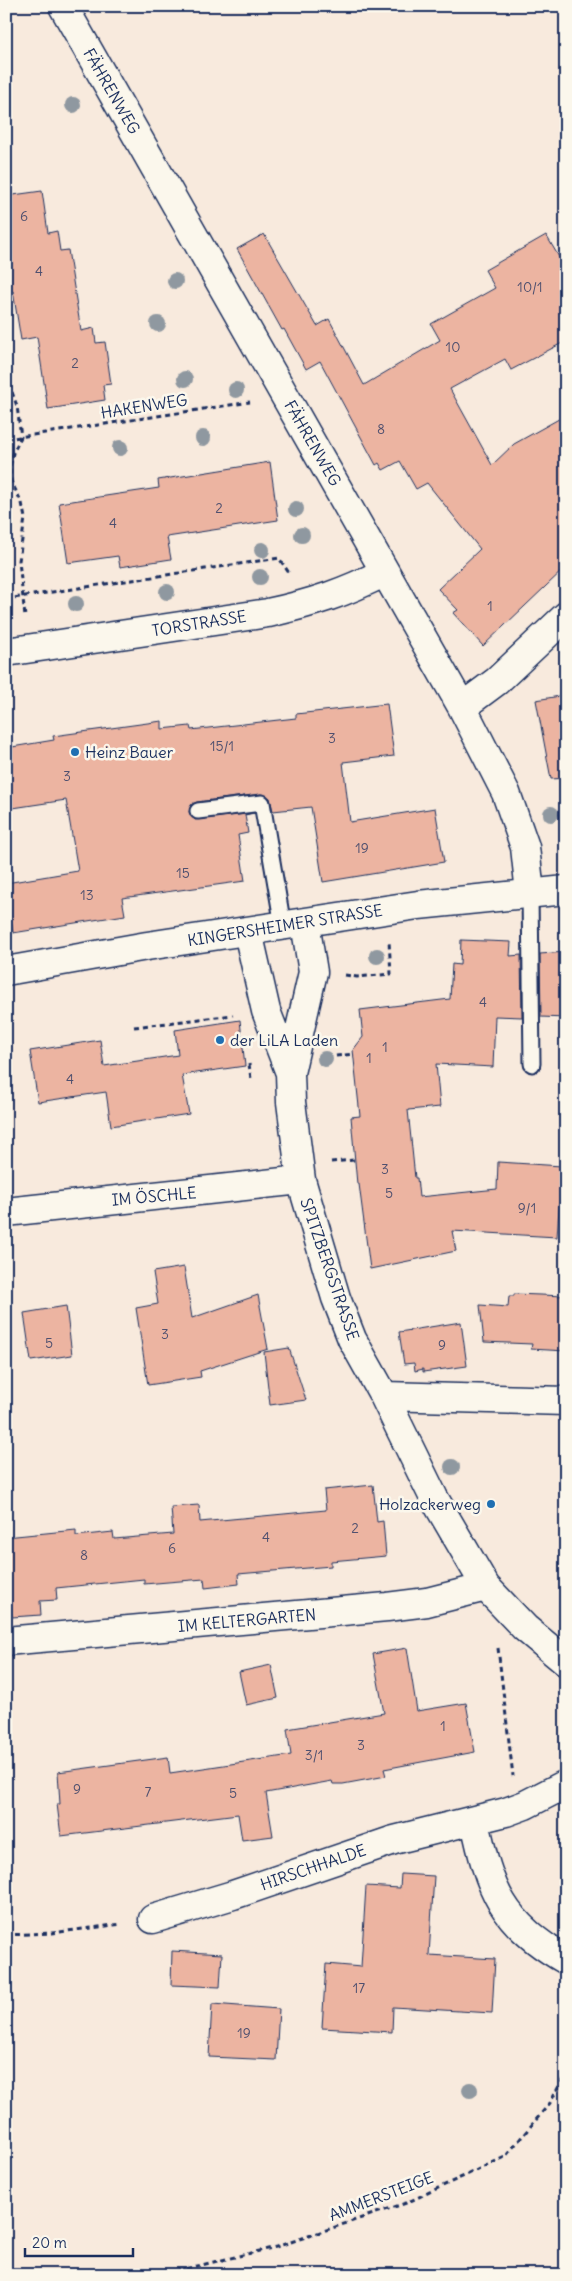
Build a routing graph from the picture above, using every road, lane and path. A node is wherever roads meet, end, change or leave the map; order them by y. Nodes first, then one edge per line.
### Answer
1 (63, 6) edge
2 (6, 375) edge
3 (284, 392) junction
4 (21, 436) junction
5 (6, 439) edge
6 (385, 572) junction
7 (22, 596) junction
8 (6, 598) edge
9 (309, 604) junction
10 (566, 616) edge
11 (18, 650) edge
12 (462, 707) junction
13 (198, 811) dead end
14 (566, 890) edge
15 (530, 893) junction
16 (294, 925) junction
17 (248, 932) junction
18 (6, 971) edge
19 (312, 972) junction
20 (391, 974) dead end
21 (242, 1014) dead end
22 (134, 1027) dead end
23 (532, 1064) dead end
24 (290, 1073) junction
25 (355, 1160) dead end
26 (334, 1162) dead end
27 (301, 1180) junction
28 (6, 1212) edge
29 (384, 1396) junction
30 (566, 1401) edge
31 (494, 1596) junction
32 (6, 1641) edge
33 (566, 1662) edge
34 (566, 1784) edge
35 (518, 1807) junction
36 (475, 1821) junction
37 (153, 1919) joint
38 (6, 1935) edge
39 (566, 1961) edge
40 (566, 2073) edge
41 (160, 2275) edge

1 - 3 street, FÄHRENWEG
2 - 4 path
3 - 4 path, HAKENWEG
3 - 6 street, FÄHRENWEG
4 - 5 path, HAKENWEG
4 - 7 path
6 - 9 street, TORSTRASSE
6 - 12 street, FÄHRENWEG
7 - 8 path
7 - 9 path
7 - 11 path
9 - 11 street, TORSTRASSE
10 - 12 street
12 - 15 street, FÄHRENWEG
13 - 16 lane
14 - 15 street, KINGERSHEIMER STRASSE
15 - 16 street, KINGERSHEIMER STRASSE
15 - 23 lane
16 - 17 street, KINGERSHEIMER STRASSE
16 - 19 street, SPITZBERGSTRASSE
17 - 18 street, KINGERSHEIMER STRASSE
17 - 24 street, SPITZBERGSTRASSE
19 - 20 path
19 - 24 street, SPITZBERGSTRASSE
21 - 22 path
24 - 27 street, SPITZBERGSTRASSE
25 - 26 path
27 - 28 street, IM ÖSCHLE
27 - 29 street, SPITZBERGSTRASSE
29 - 30 street
29 - 31 street, SPITZBERGSTRASSE
31 - 32 street, IM KELTERGARTEN
31 - 33 street, SPITZBERGSTRASSE
31 - 35 path
34 - 35 street, HIRSCHHALDE
35 - 36 street, HIRSCHHALDE
36 - 37 street, HIRSCHHALDE
36 - 39 street
37 - 38 path
40 - 41 path, AMMERSTEIGE

